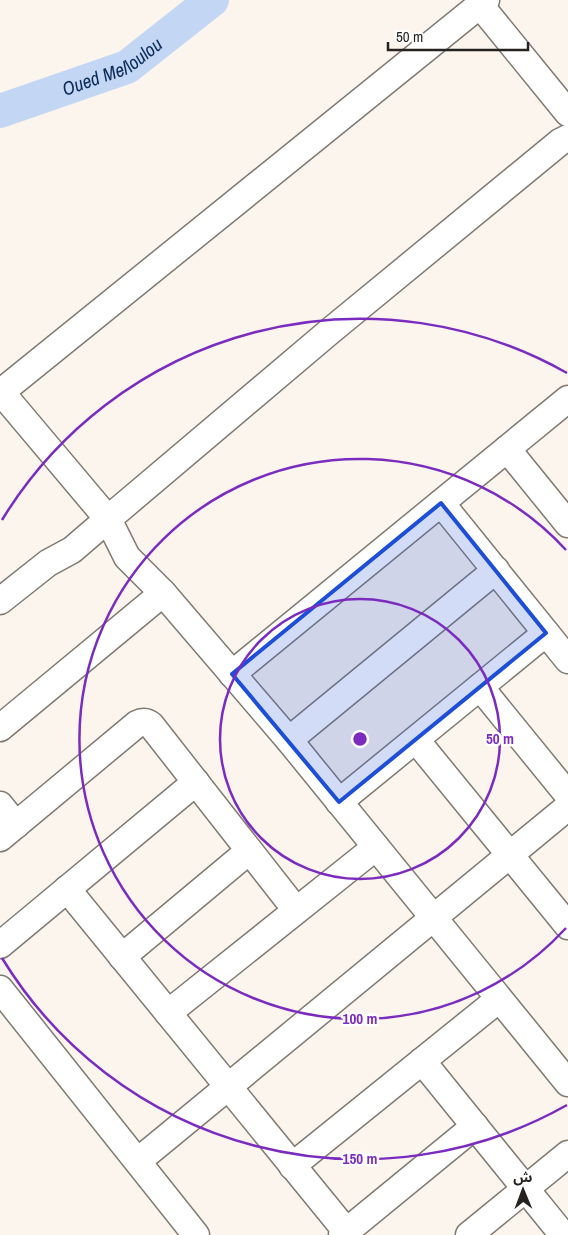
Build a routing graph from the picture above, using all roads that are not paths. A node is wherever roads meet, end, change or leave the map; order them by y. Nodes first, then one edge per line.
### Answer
1 (483, 2) edge
2 (568, 113) edge
3 (568, 138) edge
4 (0, 392) edge
5 (568, 399) edge
6 (507, 449) junction
7 (441, 503) junction
8 (108, 519) junction
9 (568, 524) edge
10 (496, 570) junction
11 (163, 593) junction
12 (0, 601) edge
13 (546, 633) junction
14 (568, 660) edge
15 (232, 674) junction
16 (480, 687) junction
17 (0, 728) edge
18 (289, 740) junction
19 (416, 740) junction
20 (196, 782) junction
21 (568, 795) edge
22 (339, 802) junction
23 (568, 807) edge
24 (5, 822) edge
25 (376, 846) junction
26 (249, 851) junction
27 (510, 854) junction
28 (67, 889) junction
29 (296, 910) junction
30 (433, 918) junction
31 (568, 926) edge
32 (0, 945) edge
33 (122, 957) junction
34 (0, 989) edge
35 (499, 998) junction
36 (168, 1013) junction
37 (422, 1061) junction
38 (568, 1083) edge
39 (228, 1087) junction
40 (475, 1126) junction
41 (568, 1154) edge
42 (138, 1161) junction
43 (292, 1166) junction
44 (526, 1188) junction
45 (344, 1233) edge
46 (196, 1235) edge
47 (469, 1235) edge
48 (563, 1235) edge

1 - 2 street
1 - 4 street
3 - 8 street
4 - 8 street
5 - 6 street
6 - 7 street
6 - 9 street
7 - 10 street
7 - 15 street
8 - 11 street
8 - 12 street
10 - 13 street
10 - 18 street
11 - 15 street
11 - 17 street
13 - 14 street
13 - 16 street
15 - 18 street
16 - 19 street
16 - 21 street
18 - 22 street
19 - 22 street
19 - 27 street
20 - 24 street
20 - 26 street
20 - 28 street
22 - 25 street
23 - 27 street
25 - 29 street
25 - 30 street
26 - 29 street
26 - 33 street
27 - 30 street
27 - 31 street
28 - 32 street
28 - 33 street
29 - 36 street
30 - 35 street
30 - 39 street
33 - 36 street
34 - 42 street
35 - 37 street
35 - 38 street
36 - 39 street
37 - 40 street
37 - 43 street
39 - 42 street
39 - 43 street
40 - 44 street
40 - 45 street
41 - 44 street
42 - 46 street
43 - 45 street
44 - 47 street
44 - 48 street

